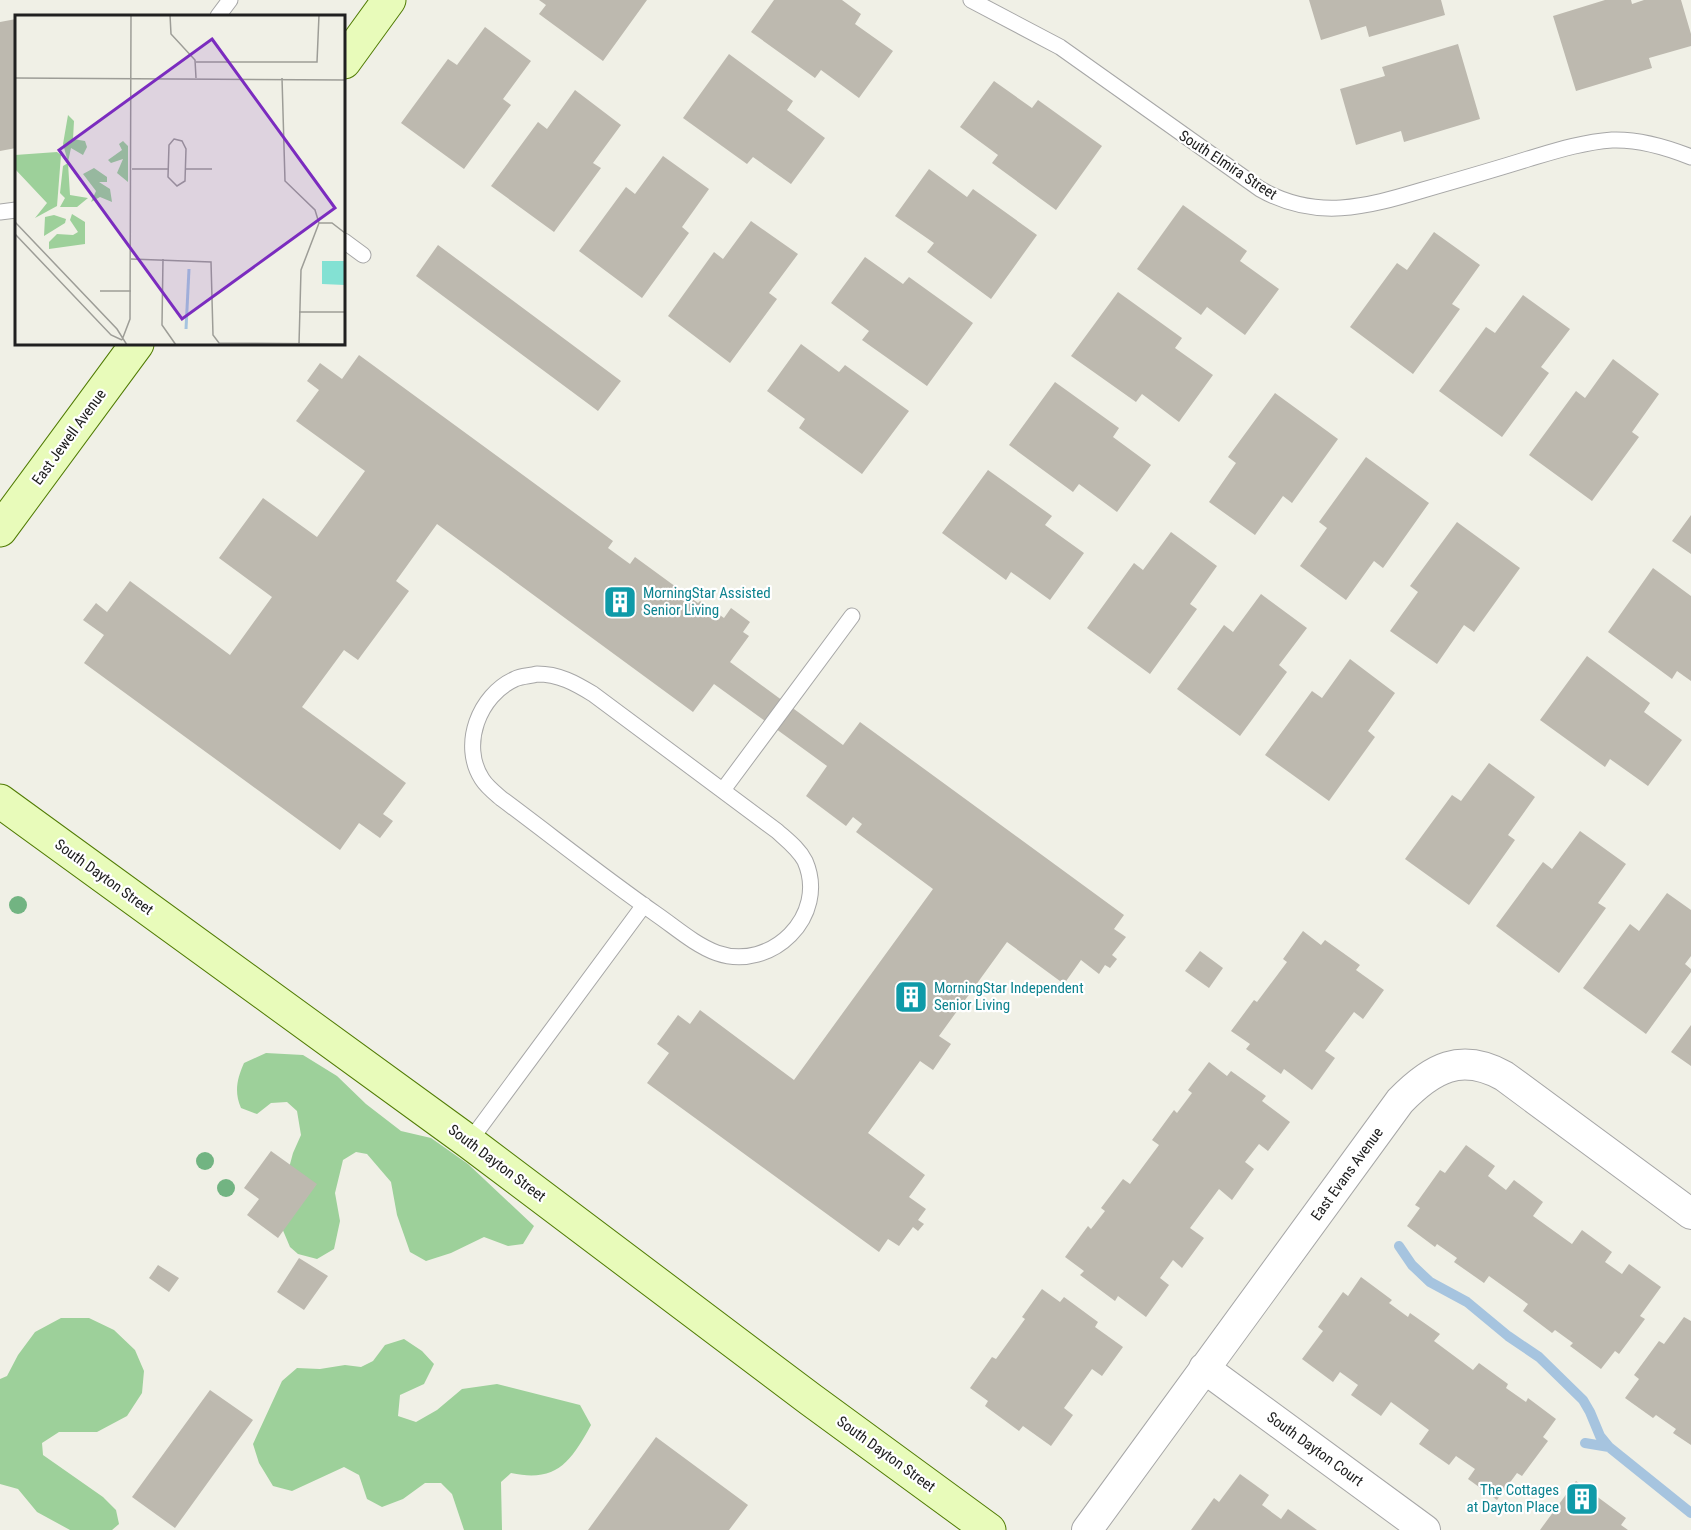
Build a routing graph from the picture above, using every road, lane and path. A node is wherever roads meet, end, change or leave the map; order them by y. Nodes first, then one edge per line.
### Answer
1 (230, 0) edge
2 (389, 0) edge
3 (971, 0) edge
4 (219, 15) edge
5 (345, 61) edge
6 (1691, 158) edge
7 (15, 210) edge
8 (0, 212) edge
9 (345, 242) edge
10 (363, 255) dead end
11 (136, 345) edge
12 (0, 530) edge
13 (852, 616) dead end
14 (723, 790) junction
15 (0, 801) edge
16 (644, 905) junction
17 (469, 1142) junction
18 (1691, 1214) edge
19 (1204, 1368) junction
20 (989, 1530) edge
21 (1087, 1530) edge
22 (1425, 1530) edge

1 - 4 lane
2 - 5 street
3 - 6 lane, South Elmira Street
7 - 8 lane
9 - 10 lane
11 - 12 street, East Jewell Avenue
13 - 14 lane
14 - 16 lane
14 - 16 lane
15 - 17 street, South Dayton Street
16 - 17 lane
17 - 20 street, South Dayton Street
18 - 19 street, East Evans Avenue
19 - 21 street, East Evans Avenue
19 - 22 street, South Dayton Court

